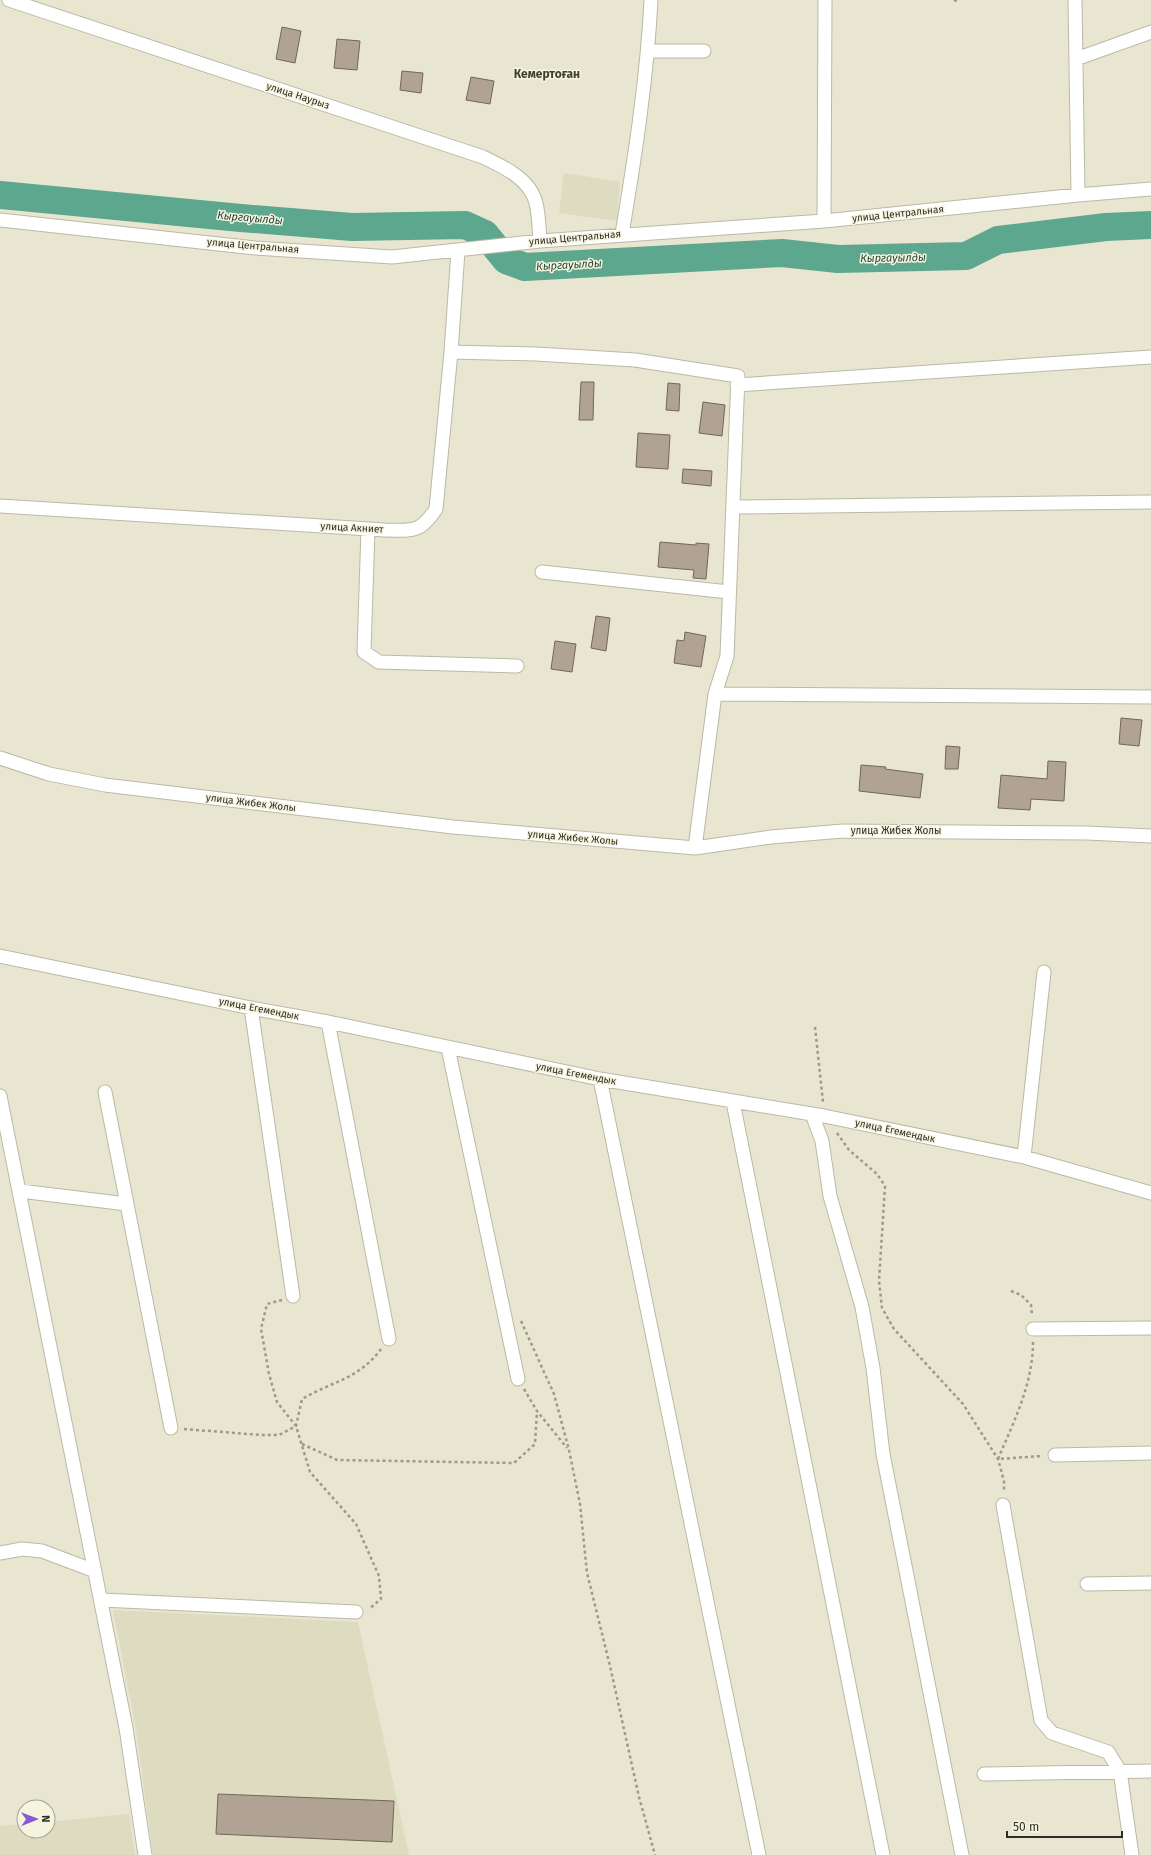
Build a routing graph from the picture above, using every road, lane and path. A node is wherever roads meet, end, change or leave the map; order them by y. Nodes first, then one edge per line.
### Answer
1 (9, 0) edge
2 (651, 0) edge
3 (825, 0) edge
4 (1075, 0) edge
5 (1151, 32) edge
6 (649, 51) junction
7 (704, 51) dead end
8 (1076, 59) junction
9 (1151, 189) edge
10 (1078, 195) junction
11 (0, 220) edge
12 (824, 221) junction
13 (622, 234) junction
14 (540, 241) junction
15 (458, 250) junction
16 (451, 352) junction
17 (1151, 357) edge
18 (737, 386) junction
19 (1151, 502) edge
20 (0, 506) edge
21 (733, 507) junction
22 (368, 529) junction
23 (542, 572) dead end
24 (729, 592) junction
25 (517, 666) dead end
26 (716, 694) junction
27 (1151, 697) edge
28 (0, 758) edge
29 (1151, 836) edge
30 (695, 848) junction
31 (0, 956) edge
32 (1044, 972) dead end
33 (251, 1008) junction
34 (328, 1022) junction
35 (815, 1027) dead end
36 (448, 1048) junction
37 (600, 1079) junction
38 (105, 1092) dead end
39 (0, 1096) edge
40 (733, 1102) junction
41 (818, 1115) junction
42 (1024, 1157) junction
43 (20, 1191) junction
44 (1151, 1193) edge
45 (126, 1204) junction
46 (1011, 1291) dead end
47 (293, 1296) joint
48 (518, 1317) dead end
49 (1151, 1328) edge
50 (1033, 1329) junction
51 (389, 1339) joint
52 (518, 1379) joint
53 (537, 1411) junction
54 (296, 1426) junction
55 (171, 1428) joint
56 (301, 1444) junction
57 (569, 1450) junction
58 (1151, 1453) edge
59 (1054, 1455) joint
60 (998, 1459) junction
61 (1003, 1505) joint
62 (0, 1553) edge
63 (95, 1570) junction
64 (1151, 1583) edge
65 (1087, 1584) dead end
66 (101, 1600) junction
67 (356, 1612) joint
68 (1120, 1771) junction
69 (1151, 1771) edge
70 (984, 1774) dead end
71 (145, 1855) edge
72 (655, 1855) edge
73 (759, 1855) edge
74 (883, 1855) edge
75 (962, 1855) edge
76 (1132, 1855) edge

1 - 14 street, улица Наурыз
2 - 6 street
3 - 12 street
4 - 8 street
5 - 8 street
6 - 7 street
6 - 13 street
8 - 10 street
9 - 10 street, улица Центральная
10 - 12 street, улица Центральная
11 - 15 street, улица Центральная
12 - 13 street, улица Центральная
13 - 14 street, улица Центральная
14 - 15 street, улица Центральная
15 - 16 street, улица Акниет
16 - 18 street
16 - 22 street, улица Акниет
17 - 18 street
18 - 21 street
19 - 21 street
20 - 22 street, улица Акниет
21 - 24 street
22 - 25 street
23 - 24 street
24 - 26 street
26 - 27 street
26 - 30 street
28 - 30 street, улица Жибек Жолы
29 - 30 street, улица Жибек Жолы
31 - 33 street, улица Егемендык
32 - 42 street
33 - 34 street, улица Егемендык
33 - 47 street
34 - 36 street, улица Егемендык
34 - 51 street
35 - 41 path
36 - 37 street, улица Егемендык
36 - 52 street
37 - 40 street, улица Егемендык
37 - 73 street
38 - 45 street
39 - 43 street
40 - 41 street, улица Егемендык
40 - 74 street
41 - 42 street, улица Егемендык
41 - 60 path
41 - 75 street
42 - 44 street, улица Егемендык
43 - 45 street
43 - 63 street
45 - 55 street
46 - 50 path
47 - 54 path
48 - 57 path
49 - 50 street
50 - 60 path
51 - 54 path
52 - 53 path
53 - 56 path
53 - 57 path
54 - 55 path
54 - 56 path
56 - 67 path
57 - 72 path
58 - 59 street
59 - 60 path
60 - 61 path
61 - 68 street
62 - 63 street
63 - 66 street
64 - 65 street
66 - 67 street
66 - 71 street
68 - 69 street
68 - 70 street
68 - 76 street

